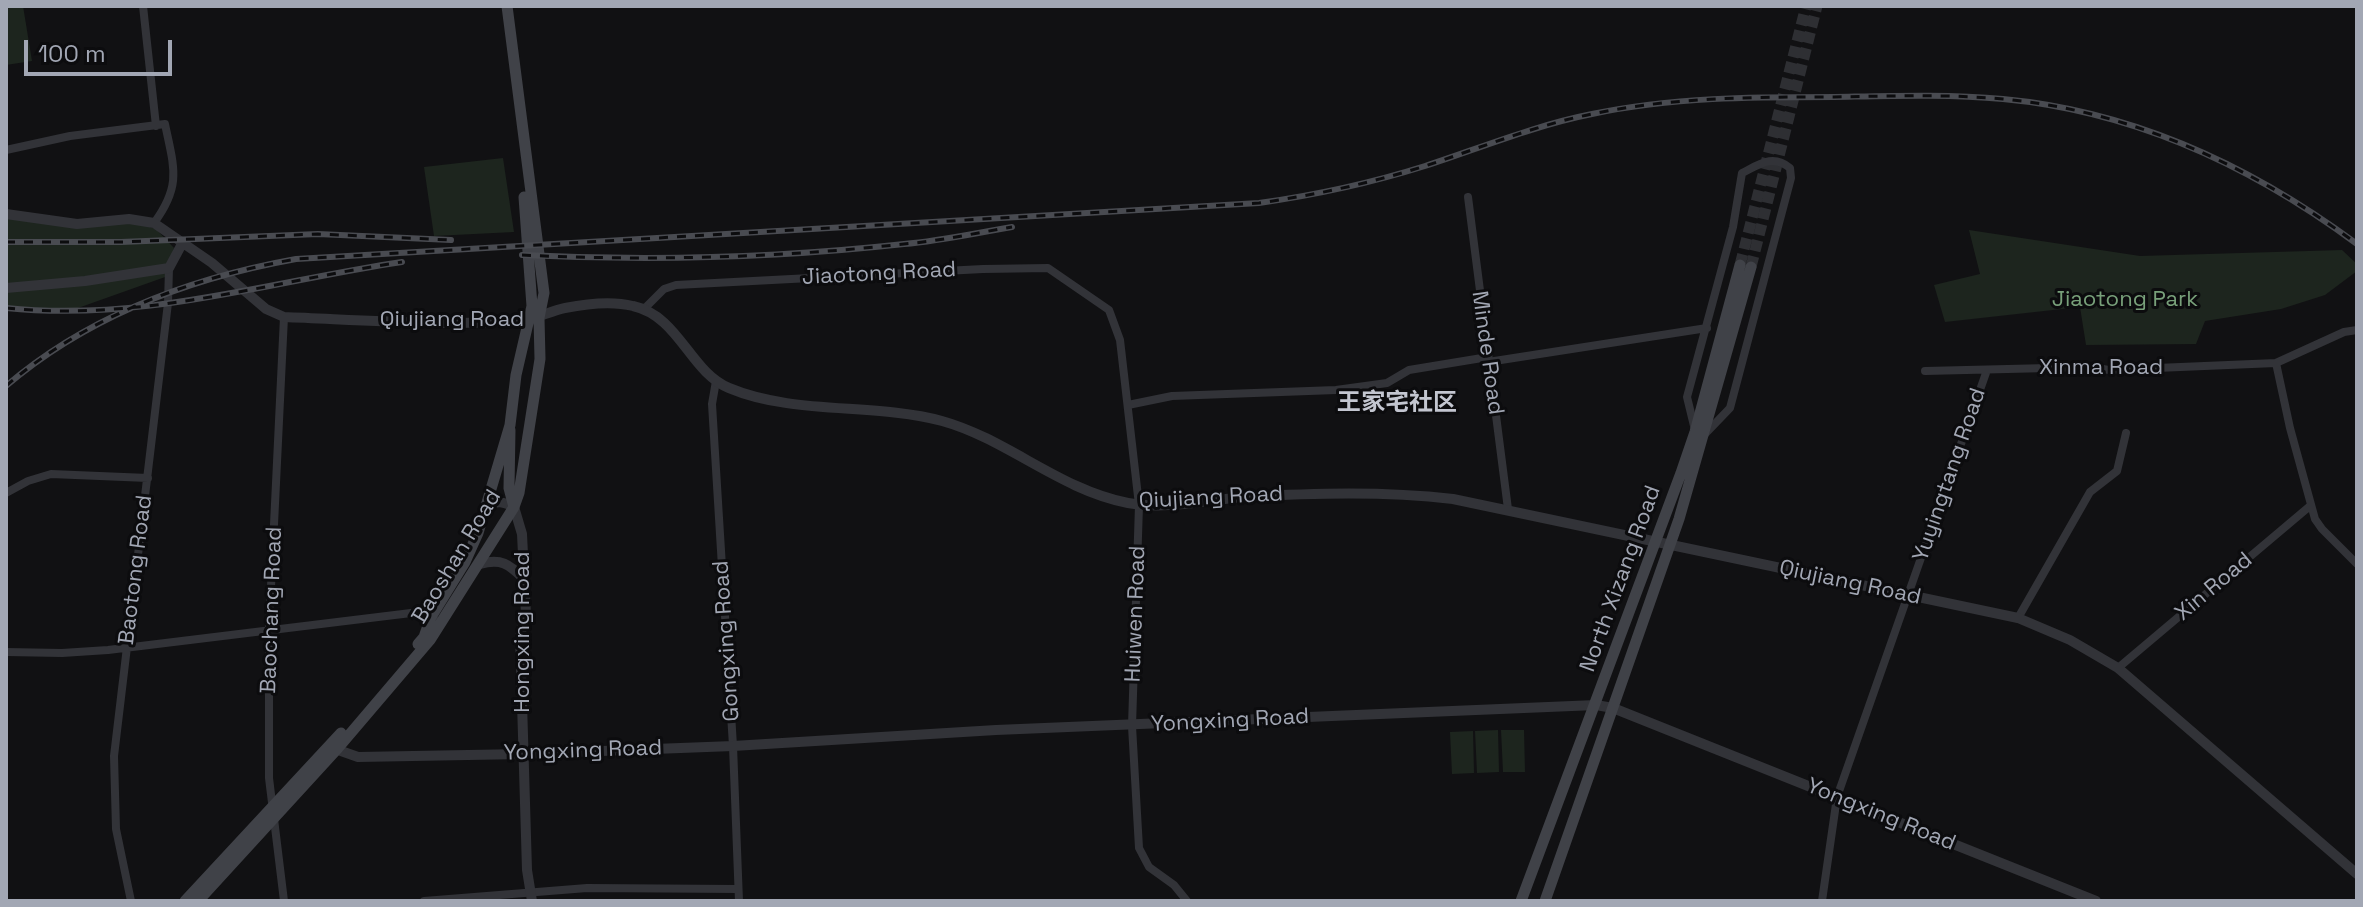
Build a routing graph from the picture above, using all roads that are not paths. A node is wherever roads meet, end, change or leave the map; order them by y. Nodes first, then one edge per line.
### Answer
1 (143, 6) edge
2 (499, 6) edge
3 (507, 6) edge
4 (161, 125) junction
5 (6, 150) edge
6 (1468, 197) dead end
7 (6, 214) edge
8 (154, 223) junction
9 (183, 242) junction
10 (1745, 266) tunnel mouth
11 (169, 268) junction
12 (6, 288) edge
13 (644, 309) junction
14 (1109, 310) joint
15 (284, 317) junction
16 (533, 319) junction
17 (1707, 328) junction
18 (2357, 330) edge
19 (1488, 360) junction
20 (2276, 363) junction
21 (1987, 370) junction
22 (1925, 371) dead end
23 (716, 381) junction
24 (1128, 405) junction
25 (510, 425) junction
26 (1700, 433) junction
27 (2126, 433) dead end
28 (148, 478) junction
29 (6, 493) edge
30 (1139, 505) junction
31 (486, 506) junction
32 (2310, 506) junction
33 (514, 507) junction
34 (1508, 509) junction
35 (1655, 542) junction
36 (1670, 546) junction
37 (480, 564) junction
38 (2357, 564) edge
39 (524, 579) junction
40 (1908, 595) junction
41 (431, 617) junction
42 (2018, 618) junction
43 (442, 624) junction
44 (269, 628) junction
45 (125, 647) junction
46 (6, 652) edge
47 (2118, 668) junction
48 (1596, 705) junction
49 (1613, 708) junction
50 (1132, 726) junction
51 (335, 745) junction
52 (733, 746) junction
53 (523, 754) junction
54 (1837, 797) junction
55 (272, 812) junction
56 (2357, 874) edge
57 (738, 889) junction
58 (531, 897) edge
59 (131, 901) edge
60 (185, 901) edge
61 (198, 901) edge
62 (284, 901) edge
63 (424, 901) edge
64 (739, 901) edge
65 (1187, 901) edge
66 (1521, 901) edge
67 (1545, 901) edge
68 (1822, 901) edge
69 (2096, 901) edge

1 - 4 street
2 - 16 main road, Baoshan Road
3 - 16 main road, Baoshan Road
4 - 5 street
4 - 8 street
6 - 19 street, Minde Road
7 - 8 street, Qiujiang Road
8 - 9 street, Qiujiang Road
9 - 11 street, Baotong Road
9 - 15 street, Qiujiang Road
10 - 26 main road, North Xizang Road
11 - 12 street
11 - 28 street, Baotong Road
13 - 14 street, Jiaotong Road
13 - 16 street, Qiujiang Road
13 - 23 street, Qiujiang Road
14 - 24 street, Huiwen Road
15 - 16 street, Qiujiang Road
15 - 44 street, Baochang Road
16 - 25 main road, Baoshan Road
16 - 33 main road, Baoshan Road
17 - 19 street
17 - 26 street
17 - 26 street
18 - 20 street
19 - 24 street
19 - 34 street, Minde Road
20 - 21 street, Xinma Road
20 - 32 street
21 - 22 street, Xinma Road
21 - 40 street, Yuyingtang Road
23 - 30 street, Qiujiang Road
23 - 52 street, Gongxing Road
24 - 30 street, Huiwen Road
25 - 31 main road, Baoshan Road
25 - 33 main road
26 - 35 main road, North Xizang Road
26 - 36 main road, North Xizang Road
27 - 42 street
28 - 29 street
28 - 45 street, Baotong Road
30 - 34 street, Qiujiang Road
30 - 50 street, Huiwen Road
31 - 33 street
31 - 41 main road, Baoshan Road
32 - 38 street
32 - 47 street, Xin Road
33 - 37 main road, Baoshan Road
33 - 39 street, Hongxing Road
34 - 35 street, Qiujiang Road
35 - 36 street, Qiujiang Road
35 - 48 main road, North Xizang Road
36 - 40 street, Qiujiang Road
36 - 49 main road, North Xizang Road
37 - 39 street
37 - 43 main road, Baoshan Road
39 - 53 street, Hongxing Road
40 - 42 street, Qiujiang Road
40 - 54 street, Yuyingtang Road
41 - 43 street
41 - 44 street
41 - 51 main road, Baoshan Road
42 - 47 street, Qiujiang Road
43 - 51 main road, Baoshan Road
44 - 45 street
44 - 55 street, Baochang Road
45 - 46 street
45 - 59 street, Baotong Road
47 - 56 street, Qiujiang Road
48 - 49 street, Yongxing Road
48 - 50 street, Yongxing Road
48 - 66 main road, North Xizang Road
49 - 54 street, Yongxing Road
49 - 67 main road, North Xizang Road
50 - 52 street, Yongxing Road
50 - 65 street, Huiwen Road
51 - 53 street, Yongxing Road
51 - 55 main road, Baoshan Road
52 - 53 street, Yongxing Road
52 - 57 street, Gongxing Road
53 - 58 street, Hongxing Road
54 - 68 street, Yuyingtang Road
54 - 69 street, Yongxing Road
55 - 60 main road, Baoshan Road
55 - 61 main road, Baoshan Road
55 - 62 street, Baochang Road
57 - 58 street
57 - 64 street, Gongxing Road
58 - 63 street

